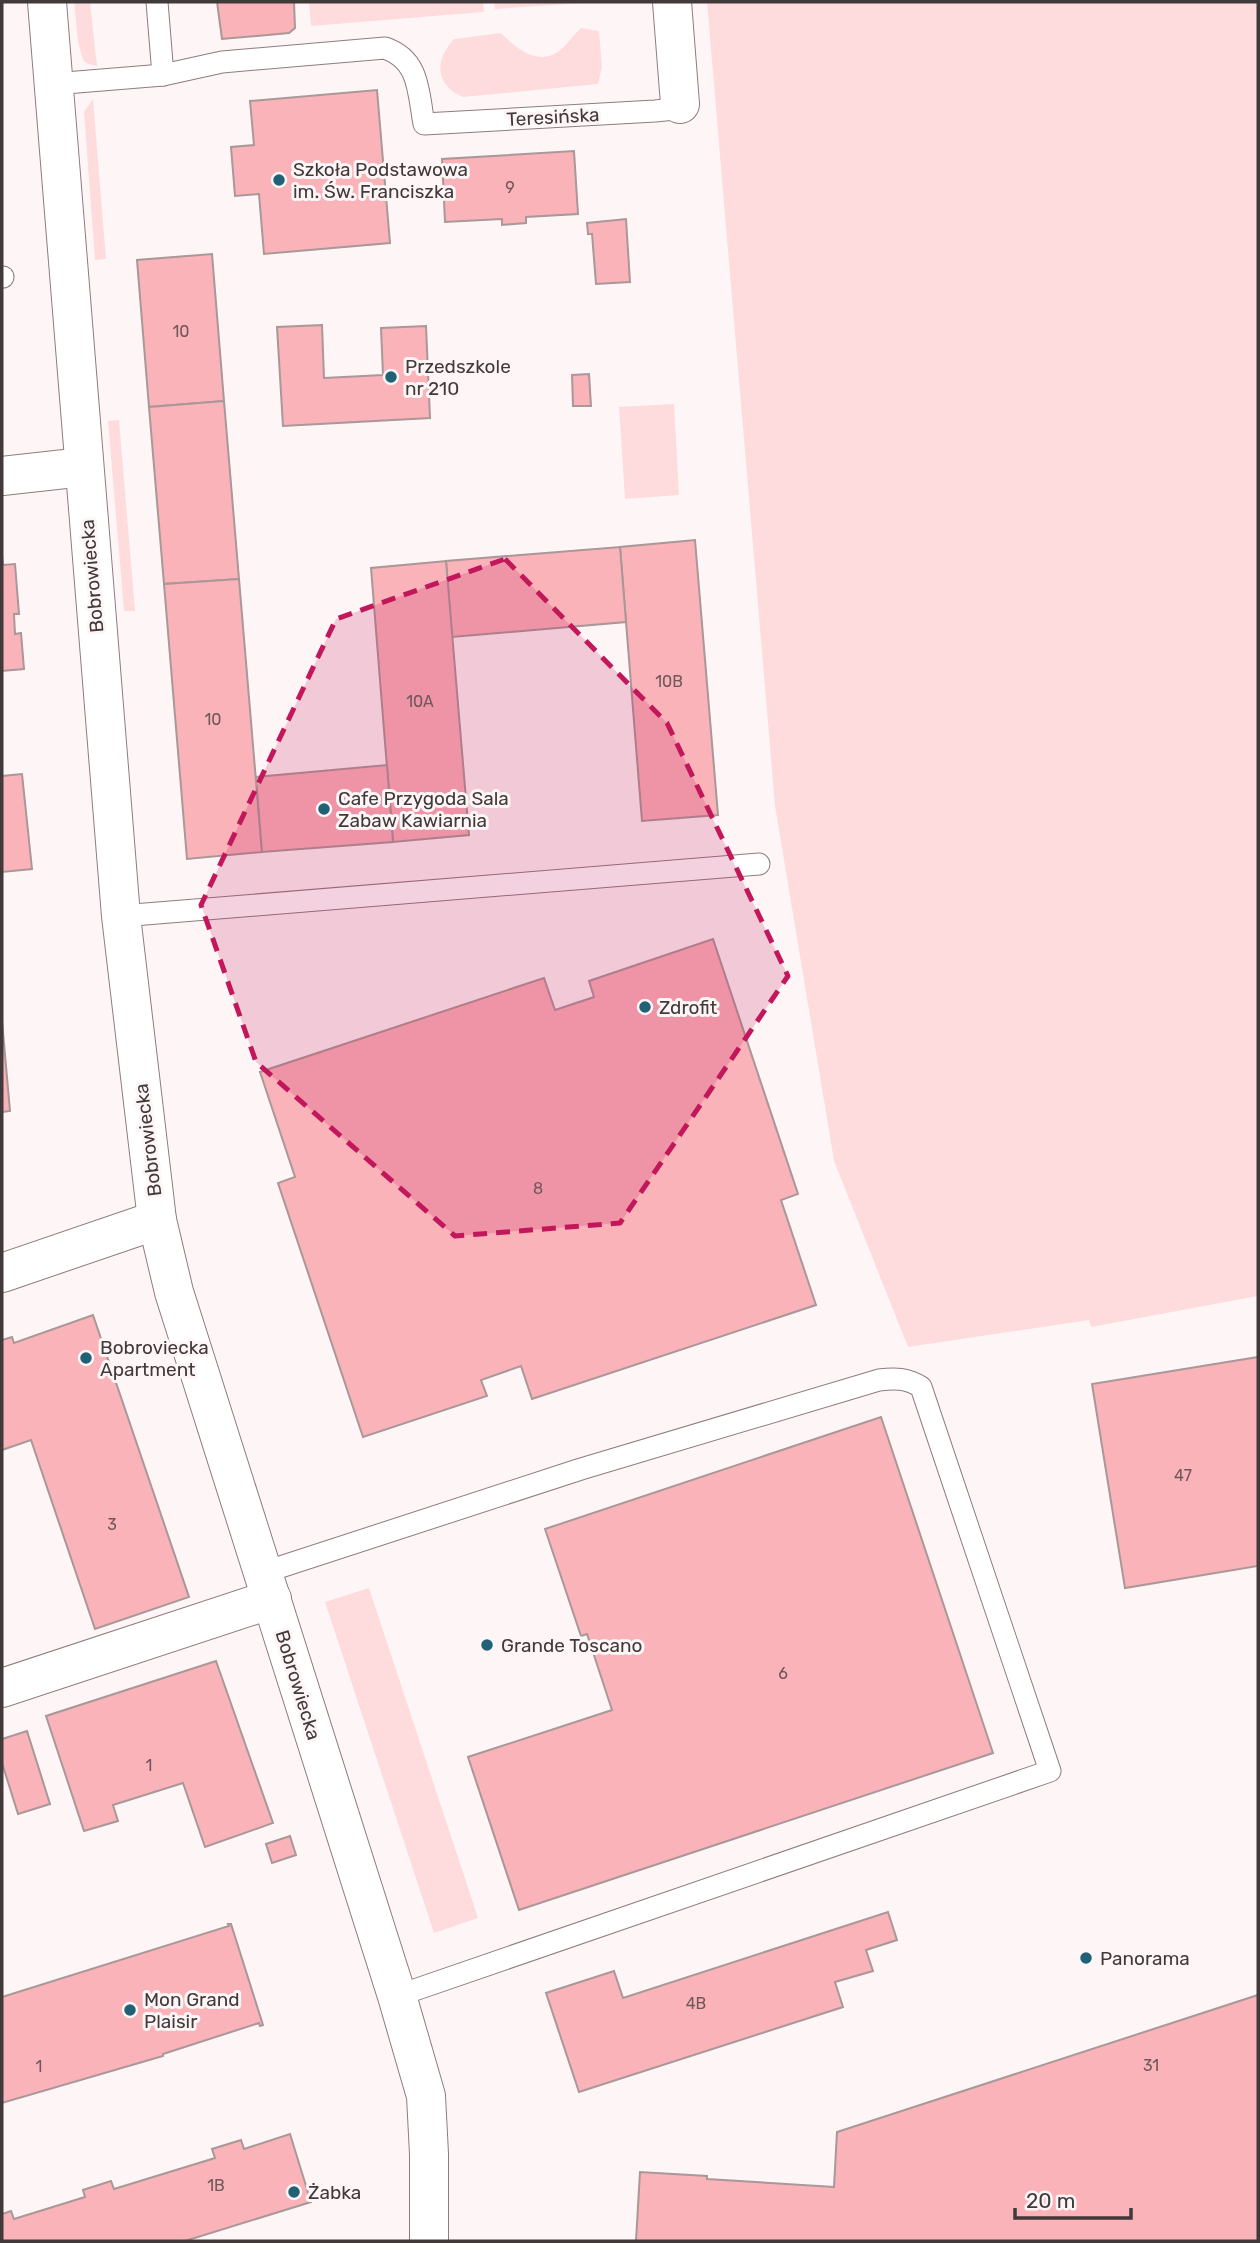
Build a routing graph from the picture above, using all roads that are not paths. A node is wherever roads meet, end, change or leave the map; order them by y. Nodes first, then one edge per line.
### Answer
1 (47, 2) edge
2 (158, 2) edge
3 (671, 2) edge
4 (163, 75) junction
5 (53, 84) junction
6 (680, 104) joint
7 (83, 467) junction
8 (2, 476) edge
9 (759, 864) dead end
10 (121, 916) junction
11 (157, 1220) junction
12 (2, 1273) edge
13 (267, 1586) junction
14 (2, 1688) edge
15 (397, 1996) junction
16 (429, 2241) edge

1 - 5 street, Bobrowiecka
2 - 4 lane
3 - 6 street
4 - 5 lane
4 - 6 lane, Teresińska
5 - 7 street, Bobrowiecka
7 - 8 street
7 - 10 street, Bobrowiecka
9 - 10 lane
10 - 11 street, Bobrowiecka
11 - 12 street
11 - 13 street, Bobrowiecka
13 - 14 street
13 - 15 street, Bobrowiecka
13 - 15 lane
15 - 16 street, Bobrowiecka

